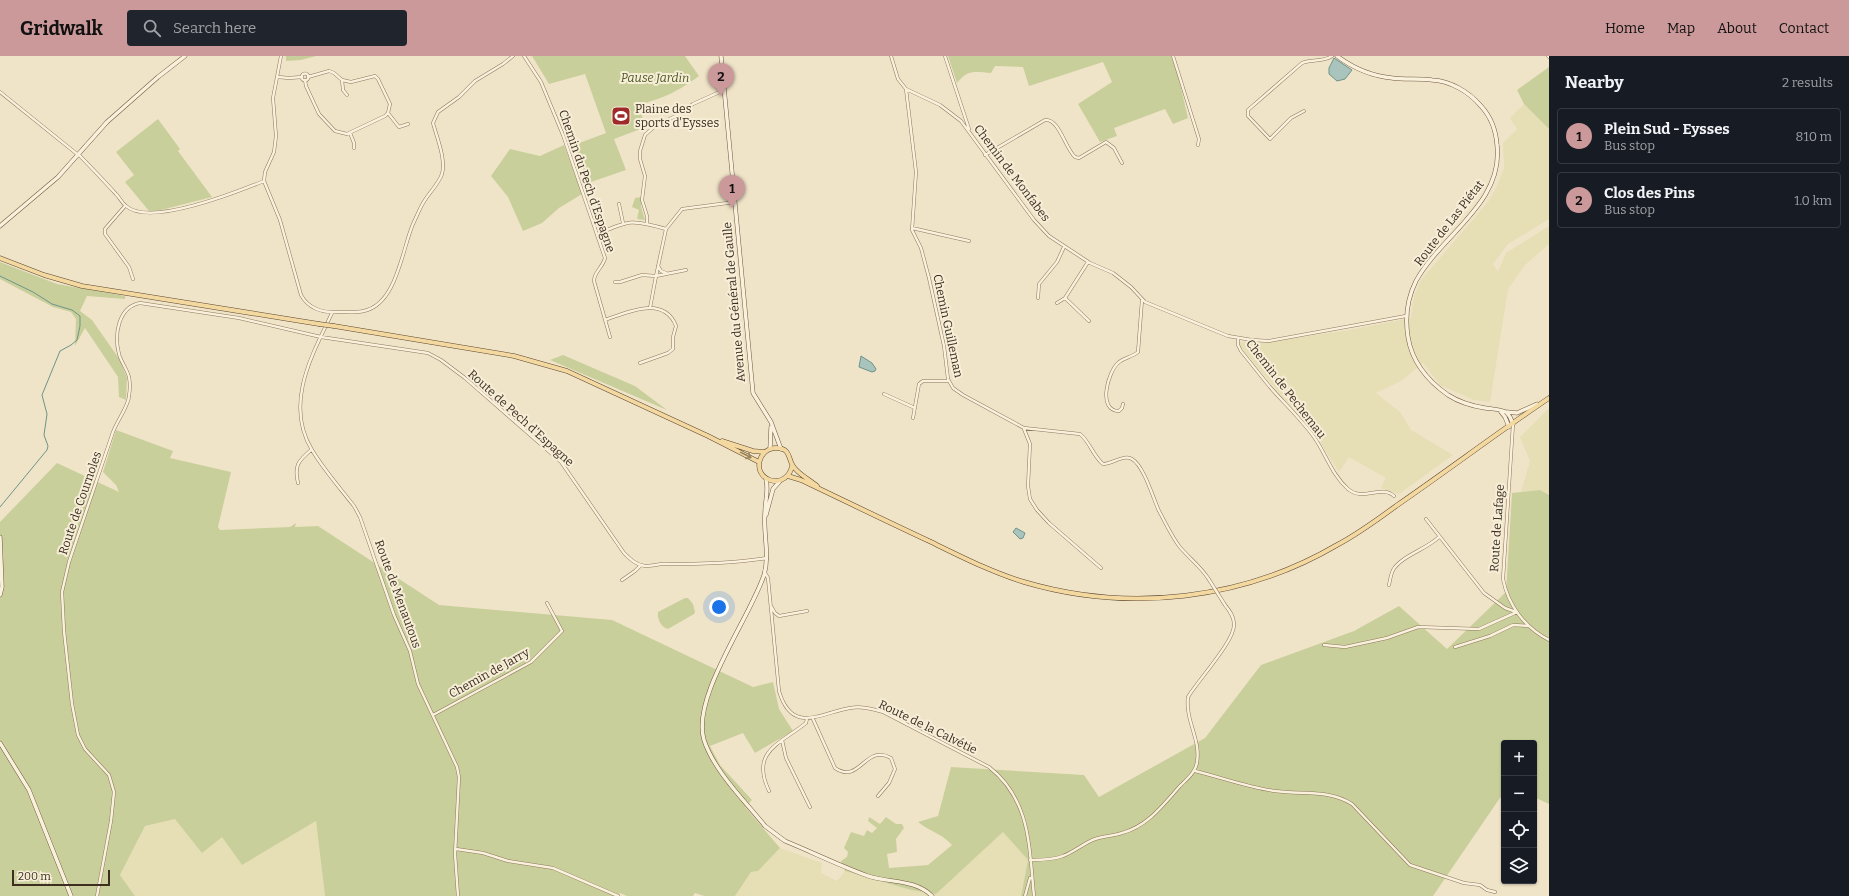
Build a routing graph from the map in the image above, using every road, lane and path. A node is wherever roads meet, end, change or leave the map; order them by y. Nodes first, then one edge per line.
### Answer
1 (185, 56) edge
2 (281, 56) edge
3 (513, 56) edge
4 (524, 56) edge
5 (721, 56) edge
6 (891, 56) edge
7 (945, 56) edge
8 (1173, 56) edge
9 (1332, 56) edge
10 (1337, 56) edge
11 (278, 76) junction
12 (302, 77) junction
13 (308, 77) junction
14 (305, 80) junction
15 (342, 80) junction
16 (906, 89) junction
17 (724, 90) junction
18 (0, 92) edge
19 (347, 96) dead end
20 (1304, 111) dead end
21 (388, 112) junction
22 (408, 124) dead end
23 (970, 132) junction
24 (350, 133) junction
25 (1198, 145) dead end
26 (354, 148) dead end
27 (77, 154) junction
28 (985, 155) junction
29 (1122, 163) dead end
30 (264, 181) junction
31 (735, 202) junction
32 (619, 204) dead end
33 (125, 206) junction
34 (623, 223) junction
35 (647, 223) junction
36 (0, 226) edge
37 (912, 228) junction
38 (666, 229) junction
39 (598, 234) junction
40 (969, 241) dead end
41 (1064, 247) junction
42 (0, 258) edge
43 (1088, 262) junction
44 (658, 266) junction
45 (686, 270) dead end
46 (666, 273) junction
47 (656, 276) junction
48 (133, 278) dead end
49 (615, 282) dead end
50 (1038, 298) dead end
51 (1065, 298) junction
52 (1142, 300) junction
53 (1057, 303) dead end
54 (650, 308) junction
55 (332, 313) junction
56 (1406, 316) junction
57 (605, 320) junction
58 (1088, 321) dead end
59 (321, 337) junction
60 (610, 337) dead end
61 (1238, 339) junction
62 (640, 363) dead end
63 (949, 381) junction
64 (884, 394) dead end
65 (1547, 399) edge
66 (1123, 404) dead end
67 (915, 408) junction
68 (1498, 410) junction
69 (1506, 412) junction
70 (914, 418) dead end
71 (771, 422) junction
72 (1513, 424) junction
73 (1509, 427) junction
74 (1024, 428) junction
75 (708, 436) junction
76 (770, 449) junction
77 (781, 449) junction
78 (311, 450) junction
79 (764, 452) junction
80 (759, 462) junction
81 (792, 466) junction
82 (788, 476) junction
83 (766, 479) junction
84 (780, 481) junction
85 (298, 483) dead end
86 (824, 491) junction
87 (1394, 496) dead end
88 (1426, 519) dead end
89 (765, 524) junction
90 (1439, 537) junction
91 (0, 538) edge
92 (767, 558) junction
93 (641, 565) junction
94 (1101, 568) dead end
95 (764, 573) junction
96 (622, 580) dead end
97 (1389, 584) dead end
98 (0, 595) edge
99 (547, 603) dead end
100 (771, 605) junction
101 (807, 611) dead end
102 (1517, 612) junction
103 (1529, 626) junction
104 (1549, 640) edge
105 (1324, 646) dead end
106 (1455, 647) dead end
107 (433, 715) junction
108 (807, 719) junction
109 (813, 719) junction
110 (782, 740) junction
111 (0, 743) edge
112 (1195, 771) junction
113 (769, 791) dead end
114 (878, 796) dead end
115 (810, 807) dead end
116 (456, 849) junction
117 (1030, 860) junction
118 (1032, 878) junction
119 (1495, 892) dead end
120 (70, 896) edge
121 (97, 896) edge
122 (458, 896) edge
123 (618, 896) edge
124 (932, 896) edge
125 (1025, 896) edge
126 (1034, 896) edge

1 - 27 main road
2 - 11 street
3 - 55 street
4 - 39 street, Chemin du Pech d'Espagne
5 - 17 main road, Avenue du Général de Gaulle
6 - 16 street
7 - 23 street
8 - 25 street
9 - 20 street
10 - 56 main road, Route de Las Piétat
11 - 12 street
11 - 30 street
12 - 13 street
12 - 14 street
13 - 14 street
13 - 15 street
14 - 24 street
15 - 19 street
15 - 21 street
16 - 23 street, Chemin de Monfabes
16 - 37 street, Chemin Guilleman
17 - 31 main road, Avenue du Général de Gaulle
17 - 35 street
18 - 27 street
21 - 22 street
21 - 24 street
23 - 28 street, Chemin de Monfabes
24 - 26 street
27 - 33 street
27 - 36 main road
28 - 29 street
28 - 41 street, Chemin de Monfabes
30 - 33 street
30 - 55 street
31 - 38 street
31 - 71 main road, Avenue du Général de Gaulle
32 - 34 street
33 - 48 street
34 - 35 street
34 - 39 street
35 - 38 street
37 - 40 street
37 - 63 street, Chemin Guilleman
38 - 44 street
39 - 57 street, Chemin du Pech d'Espagne
41 - 43 street, Chemin de Monfabes
41 - 50 street
42 - 75 main road, bridge
43 - 51 street
43 - 52 street, Chemin de Monfabes
44 - 46 street
44 - 47 street
45 - 46 street
46 - 47 street
47 - 49 street
47 - 54 street
51 - 53 street
51 - 58 street
52 - 61 street, Chemin de Pechemau
52 - 66 street
54 - 57 street
54 - 62 street
55 - 59 street, Route de Menautous
56 - 61 street, Chemin de Pechemau
56 - 68 main road, Route de Las Piétat
57 - 60 street, Chemin du Pech d'Espagne
59 - 78 street, Route de Menautous
59 - 93 street, Route de Pech d'Espagne
59 - 121 street, Route de Cournoles
61 - 87 street, Chemin de Pechemau
63 - 67 street
63 - 74 street, Chemin Guilleman
64 - 67 street
65 - 69 main road
65 - 72 main road
67 - 70 street
68 - 69 main road, Route de Las Piétat
68 - 73 main road
69 - 72 main road
71 - 76 main road
71 - 77 main road, Avenue du Général de Gaulle
72 - 73 main road
72 - 102 street, Route de Lafage
73 - 86 main road
74 - 94 street
74 - 112 street, Chemin Guilleman, bridge
75 - 79 main road
75 -> 80 main road
76 - 77 main road
76 - 79 main road
77 - 81 main road
78 - 85 street
78 - 107 street, Route de Menautous
79 - 80 main road
80 - 83 main road
81 - 82 main road
81 - 86 main road
82 - 84 main road
82 - 86 main road
83 - 84 main road
83 - 89 main road
84 - 89 main road
88 - 90 street
89 - 92 main road
90 - 97 street
90 - 102 street
91 - 98 main road
92 - 93 street
92 - 95 main road
93 - 96 street
95 - 100 street
95 - 124 main road
99 - 107 street, Chemin de Jarry
100 - 101 street
100 - 108 street
102 - 103 street, Route de Lafage
102 - 105 street
103 - 104 street, Route de Lafage
103 - 106 street
107 - 116 street, Route de Menautous
108 - 109 street, Route de la Calvétie
108 - 110 street
109 - 114 street
109 - 117 street, Route de la Calvétie
110 - 113 street
110 - 115 street
111 - 120 main road
112 - 117 street
112 - 119 street
116 - 122 street, Route de Menautous
116 - 123 street
117 - 118 street, Route de la Calvétie
118 - 125 street
118 - 126 street, Route de la Calvétie

